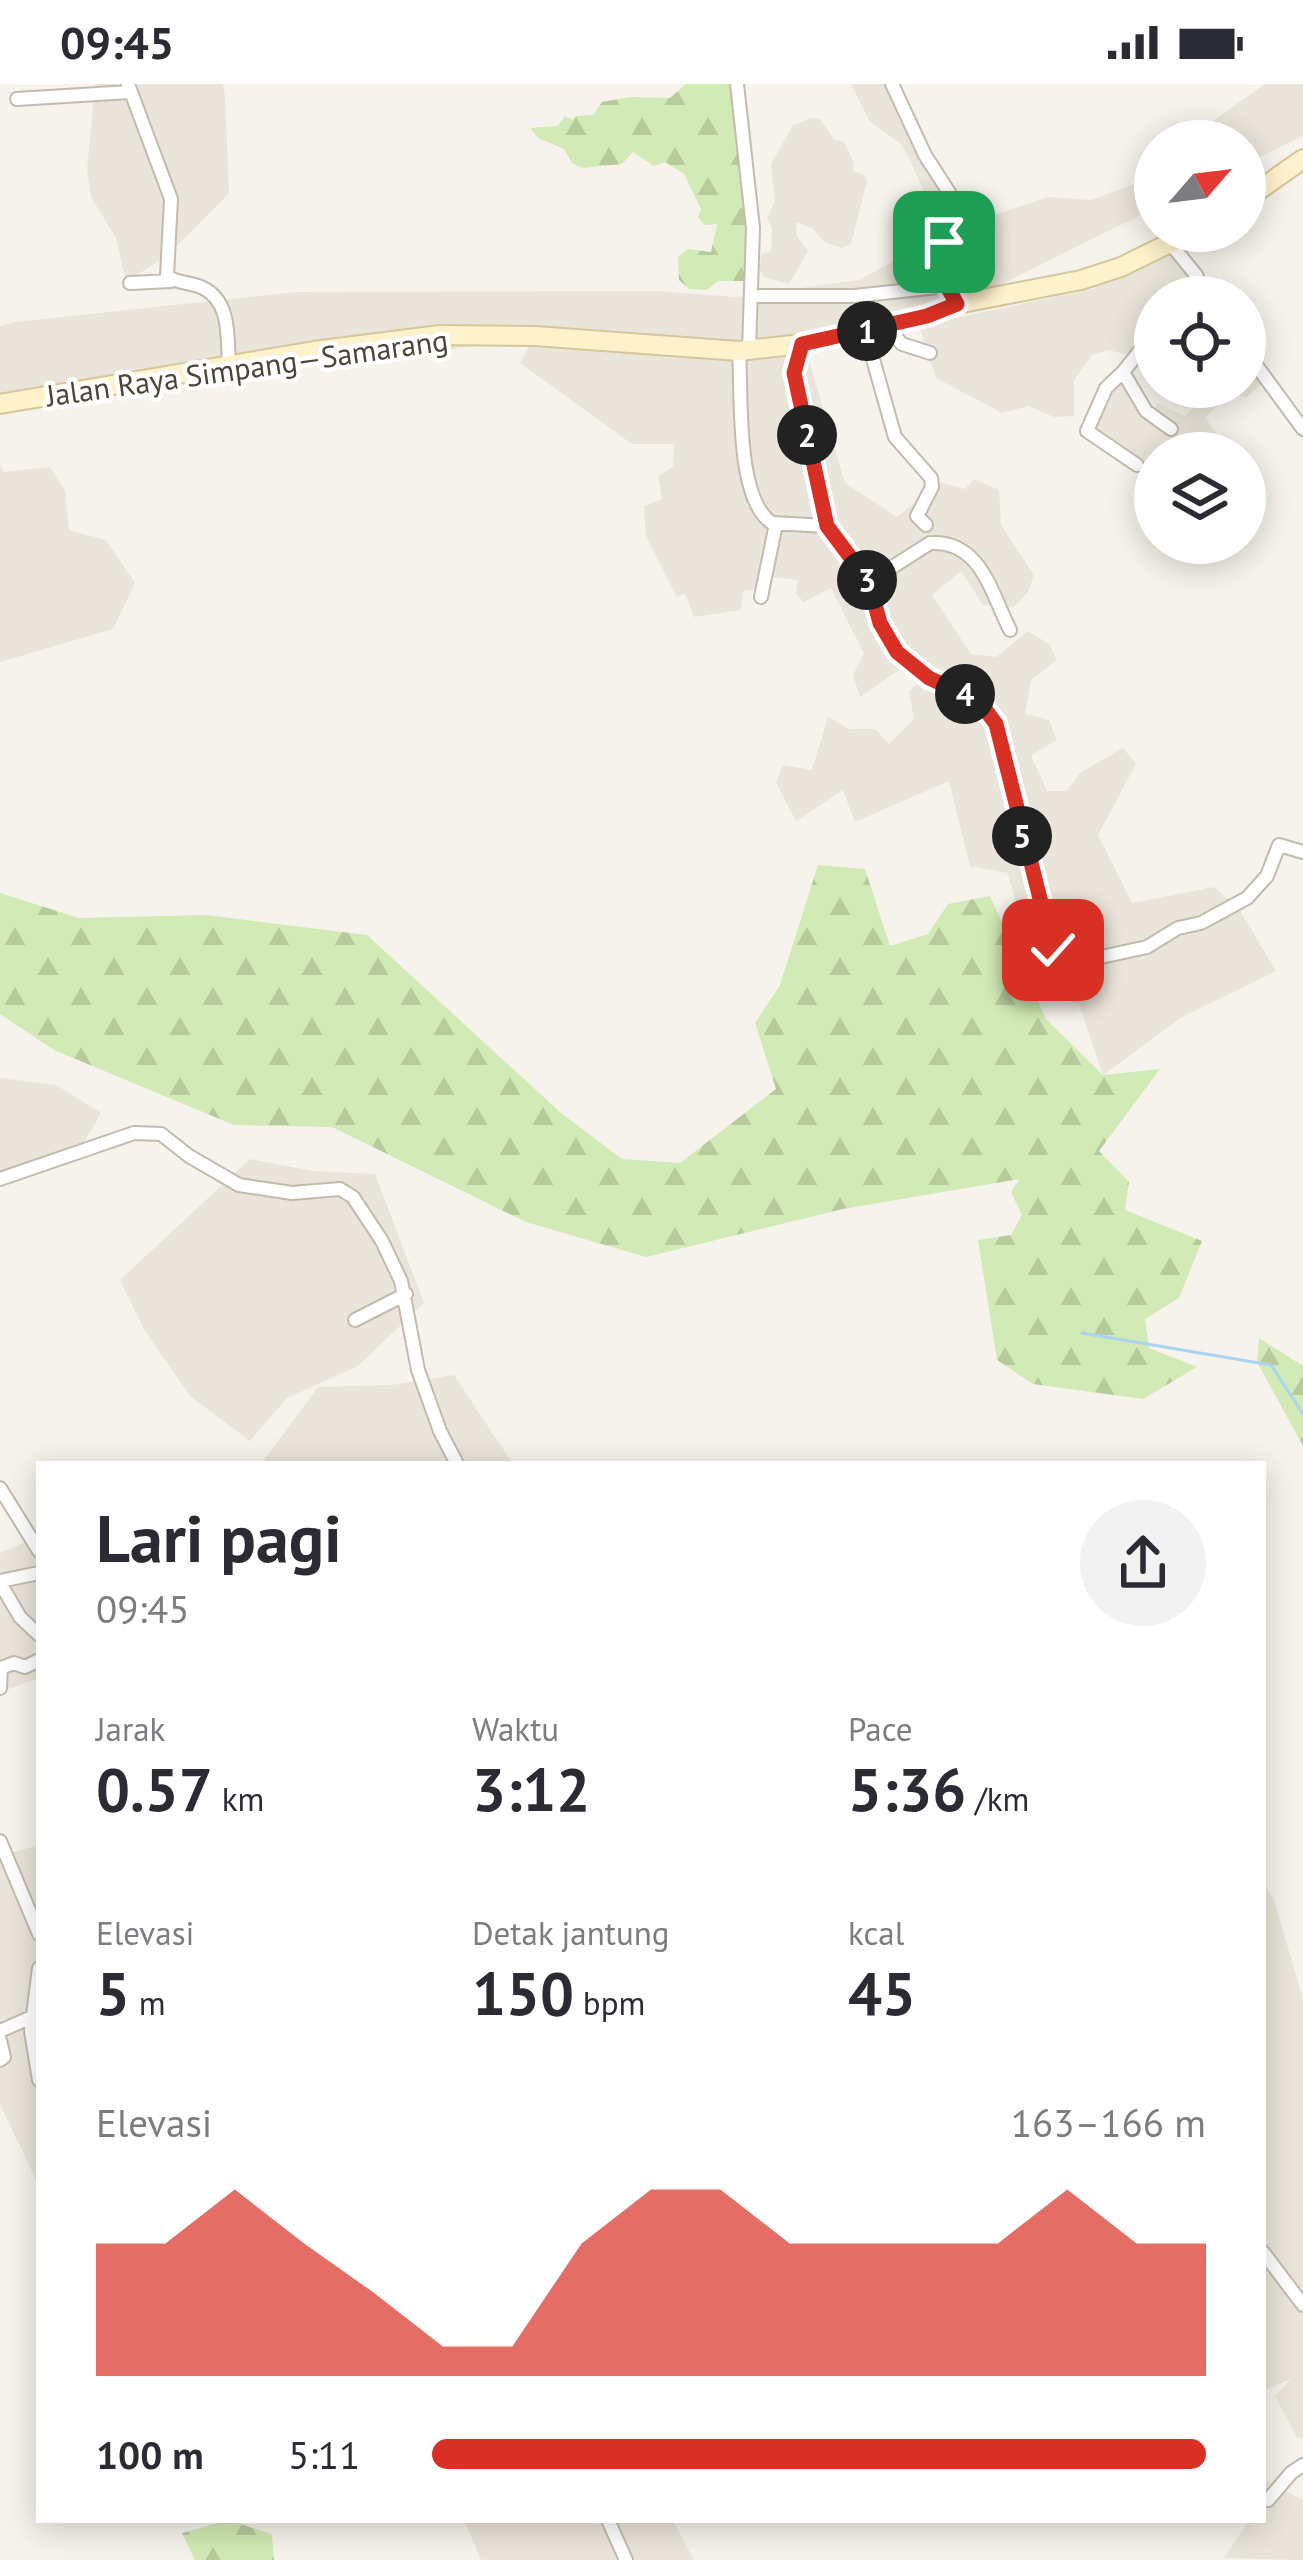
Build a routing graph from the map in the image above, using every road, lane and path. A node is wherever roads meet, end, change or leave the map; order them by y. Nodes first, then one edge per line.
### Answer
1 (737, 84) edge
2 (892, 84) edge
3 (129, 88) edge
4 (17, 99) dead end
5 (1303, 159) edge
6 (1266, 185) edge
7 (1152, 252) edge
8 (1177, 252) edge
9 (1196, 276) edge
10 (171, 281) junction
11 (130, 283) dead end
12 (952, 295) junction
13 (754, 296) junction
14 (886, 326) junction
15 (865, 331) junction
16 (802, 344) junction
17 (744, 351) junction
18 (929, 353) dead end
19 (1134, 358) edge
20 (235, 366) junction
21 (1123, 372) junction
22 (1266, 379) edge
23 (0, 404) edge
24 (1171, 429) dead end
25 (1303, 429) edge
26 (1134, 463) edge
27 (776, 524) junction
28 (926, 525) dead end
29 (827, 526) junction
30 (869, 582) junction
31 (761, 596) dead end
32 (1010, 630) dead end
33 (1303, 852) edge
34 (0, 1179) edge
35 (406, 1294) junction
36 (356, 1320) dead end
37 (455, 1461) edge
38 (0, 1488) edge
39 (36, 1546) edge
40 (36, 1574) edge
41 (0, 1582) edge
42 (36, 1632) edge
43 (36, 1661) edge
44 (0, 1688) edge
45 (0, 1841) edge
46 (36, 1927) edge
47 (36, 1996) edge
48 (34, 2016) junction
49 (0, 2036) edge
50 (0, 2060) edge
51 (36, 2062) edge
52 (1266, 2256) edge
53 (1303, 2305) edge
54 (1303, 2465) edge
55 (1268, 2500) dead end
56 (609, 2523) edge
57 (626, 2560) edge

1 - 13 street
2 - 12 street
3 - 4 street
3 - 10 street
5 - 6 main road
7 - 12 main road, Jalan Raya Simpang—Samarang
8 - 9 street
10 - 11 street
10 - 20 street
12 - 13 street
12 - 14 main road, Jalan Raya Simpang—Samarang
13 - 17 street
14 - 15 main road, Jalan Raya Simpang—Samarang
14 - 18 street
15 - 16 main road, Jalan Raya Simpang—Samarang
15 - 28 street
16 - 17 main road, Jalan Raya Simpang—Samarang
16 - 29 street
17 - 20 main road, Jalan Raya Simpang—Samarang
17 - 27 street
19 - 21 street
20 - 23 main road, Jalan Raya Simpang—Samarang
21 - 24 street
21 - 26 street
22 - 25 street
27 - 29 street
27 - 31 street
29 - 30 street
30 - 32 street
30 - 33 street
34 - 35 street
35 - 36 street
35 - 37 street
38 - 39 street
40 - 41 street
41 - 42 street
43 - 44 street
45 - 46 street
47 - 48 street
48 - 49 street
48 - 51 street
49 - 50 street
52 - 53 street
54 - 55 street
56 - 57 street

